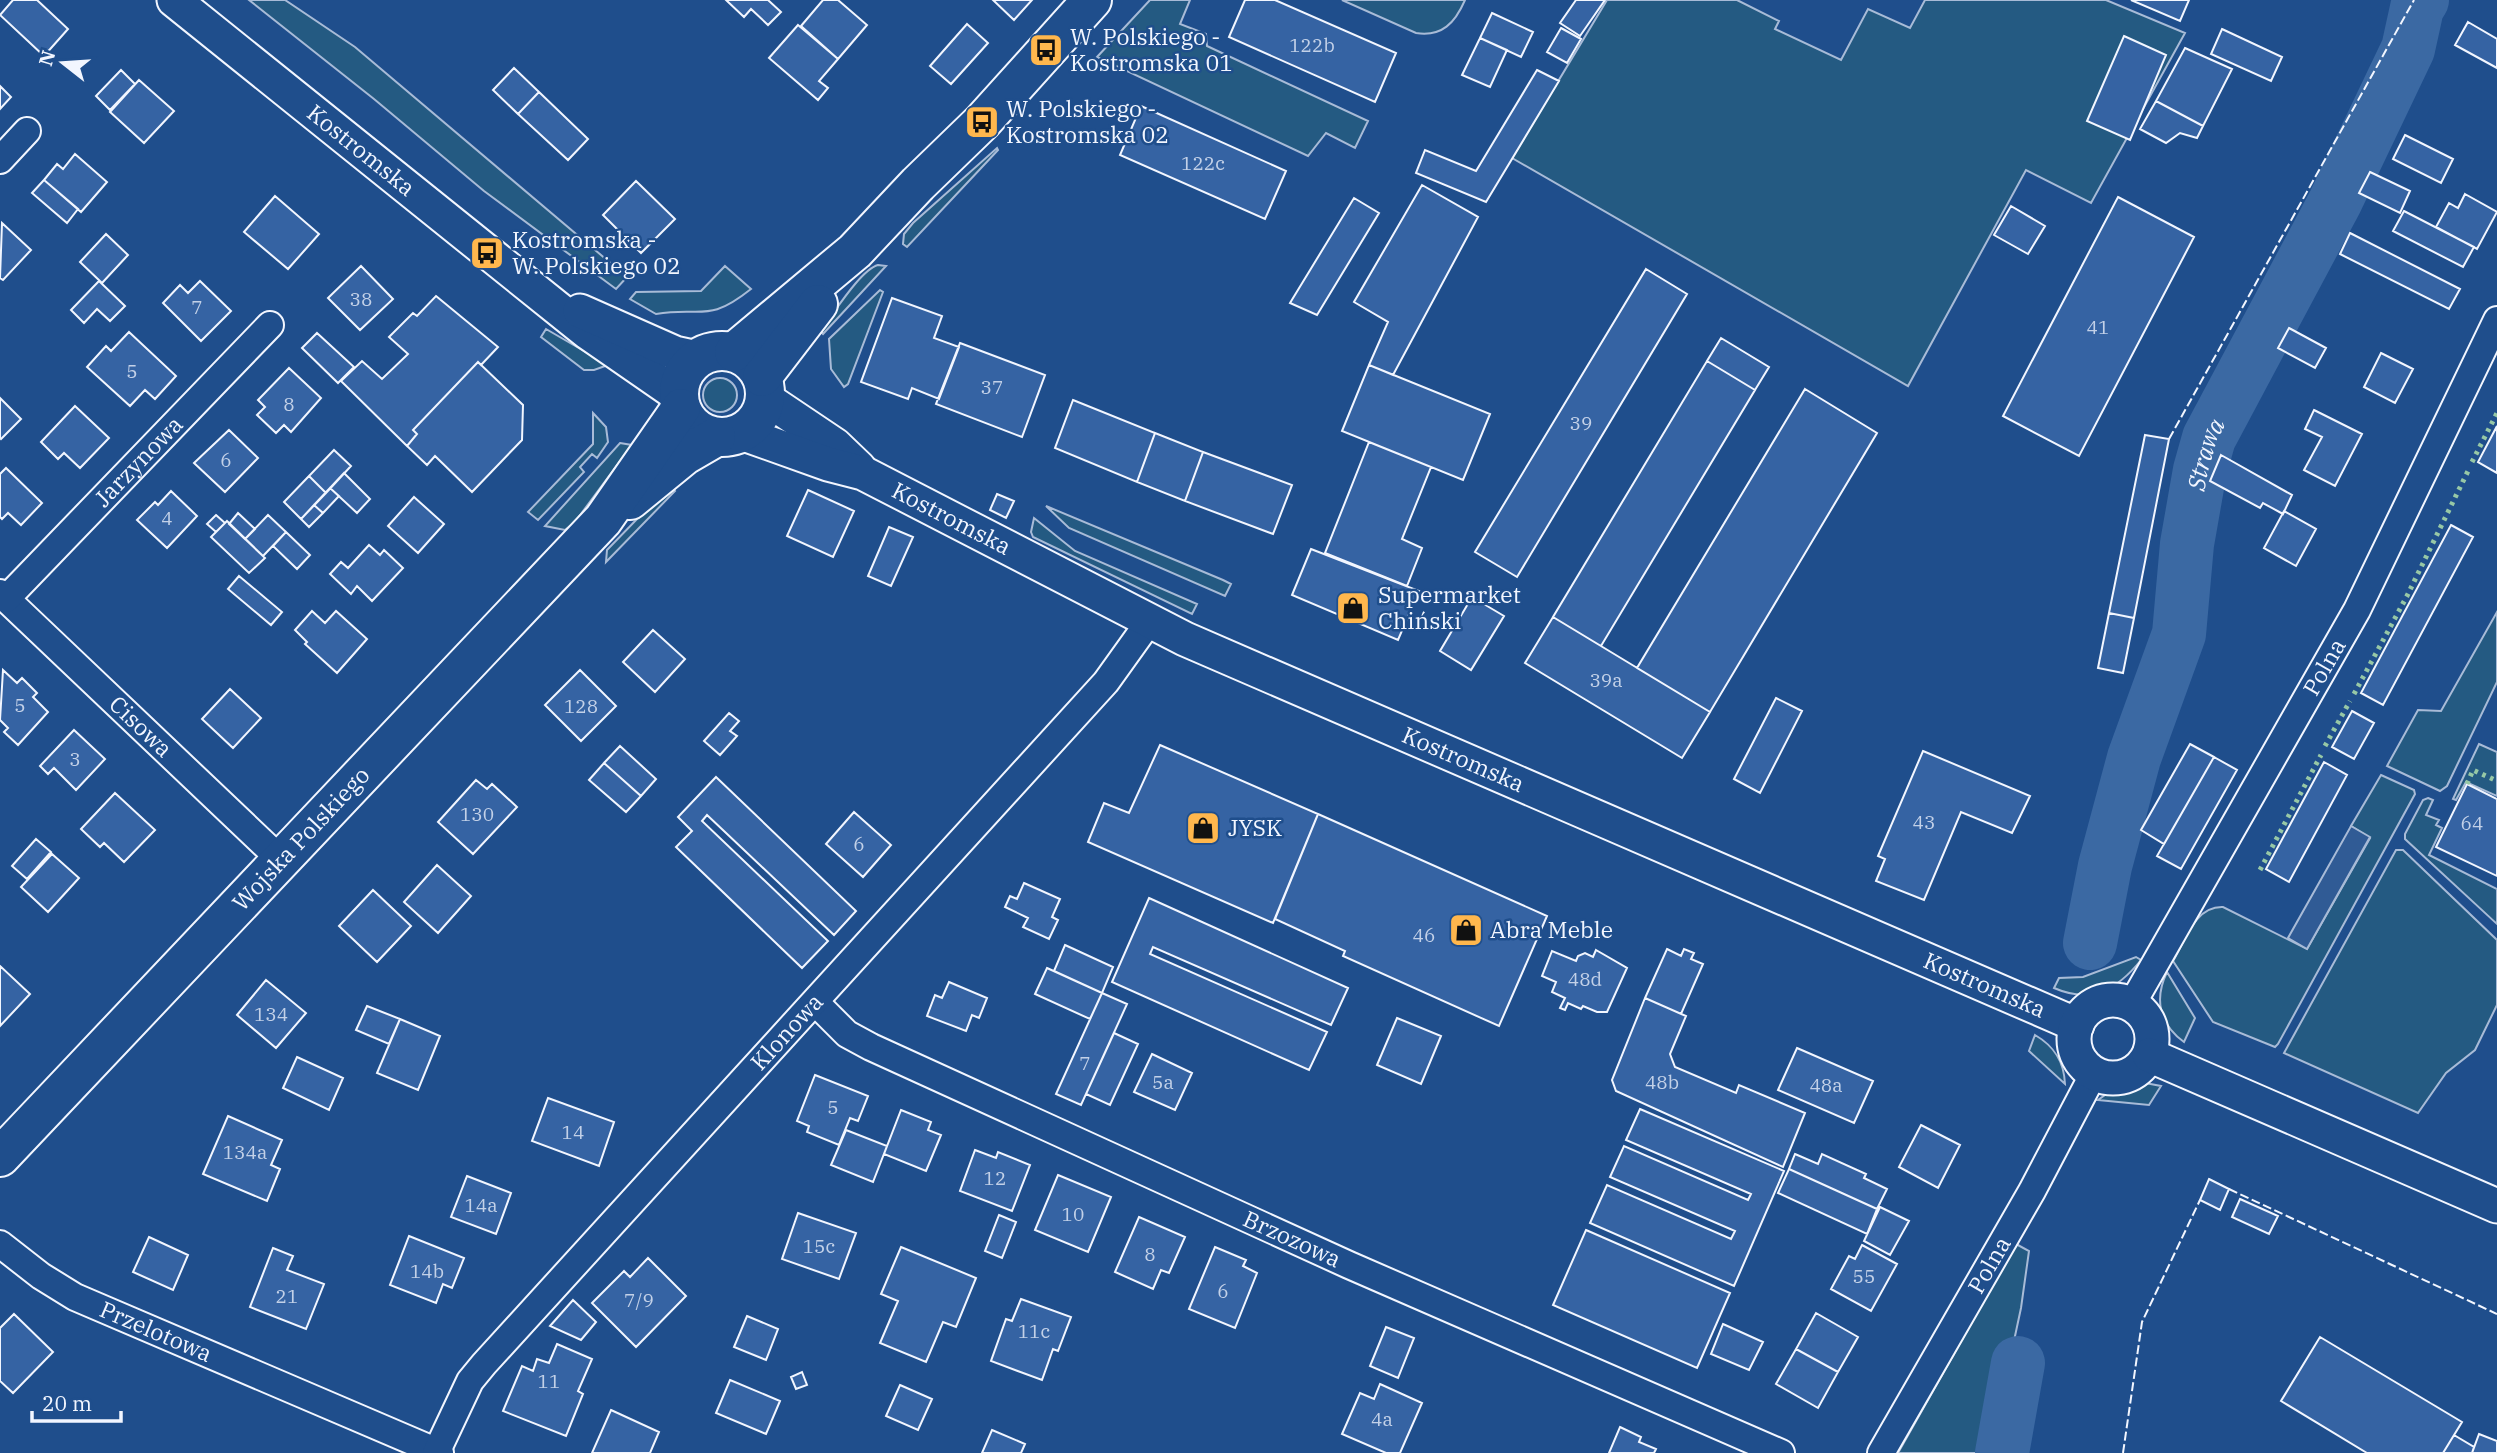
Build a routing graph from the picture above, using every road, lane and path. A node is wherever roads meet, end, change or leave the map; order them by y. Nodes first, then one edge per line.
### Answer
1 (174, 0) edge
2 (1092, 0) edge
3 (27, 131) dead end
4 (0, 160) edge
5 (855, 251) junction
6 (548, 299) junction
7 (2497, 320) edge
8 (270, 325) dead end
9 (716, 355) junction
10 (764, 387) junction
11 (680, 401) junction
12 (729, 435) junction
13 (863, 472) junction
14 (603, 520) junction
15 (3, 596) edge
16 (1149, 622) junction
17 (281, 860) junction
18 (816, 1003) junction
19 (2132, 1004) junction
20 (2077, 1025) junction
21 (2149, 1055) junction
22 (2094, 1073) junction
23 (0, 1157) edge
24 (2497, 1206) edge
25 (0, 1244) edge
26 (437, 1453) edge
27 (1781, 1453) edge
28 (1881, 1453) edge

1 - 6 street, Kostromska
2 - 5 main road
3 - 4 street
5 - 9 main road
5 - 10 main road
6 - 9 street, Kostromska
6 - 11 street, Kostromska
7 - 19 street, Polna
8 - 15 street, Jarzynowa
9 - 10 main road
9 - 11 main road
10 - 12 main road
10 - 13 street, Kostromska
11 - 12 main road
11 - 14 main road, Wojska Polskiego
12 - 13 street, Kostromska
12 - 14 main road, Wojska Polskiego
13 - 16 street, Kostromska
14 - 17 main road, Wojska Polskiego
15 - 17 street, Cisowa
16 - 18 street, Klonowa
16 - 20 street, Kostromska
17 - 23 main road, Wojska Polskiego
18 - 26 street, Klonowa
18 - 27 street, Brzozowa
19 - 20 street
19 - 21 street
20 - 22 street
21 - 22 street
21 - 24 street
22 - 28 street, Polna
25 - 26 street, Przelotowa

